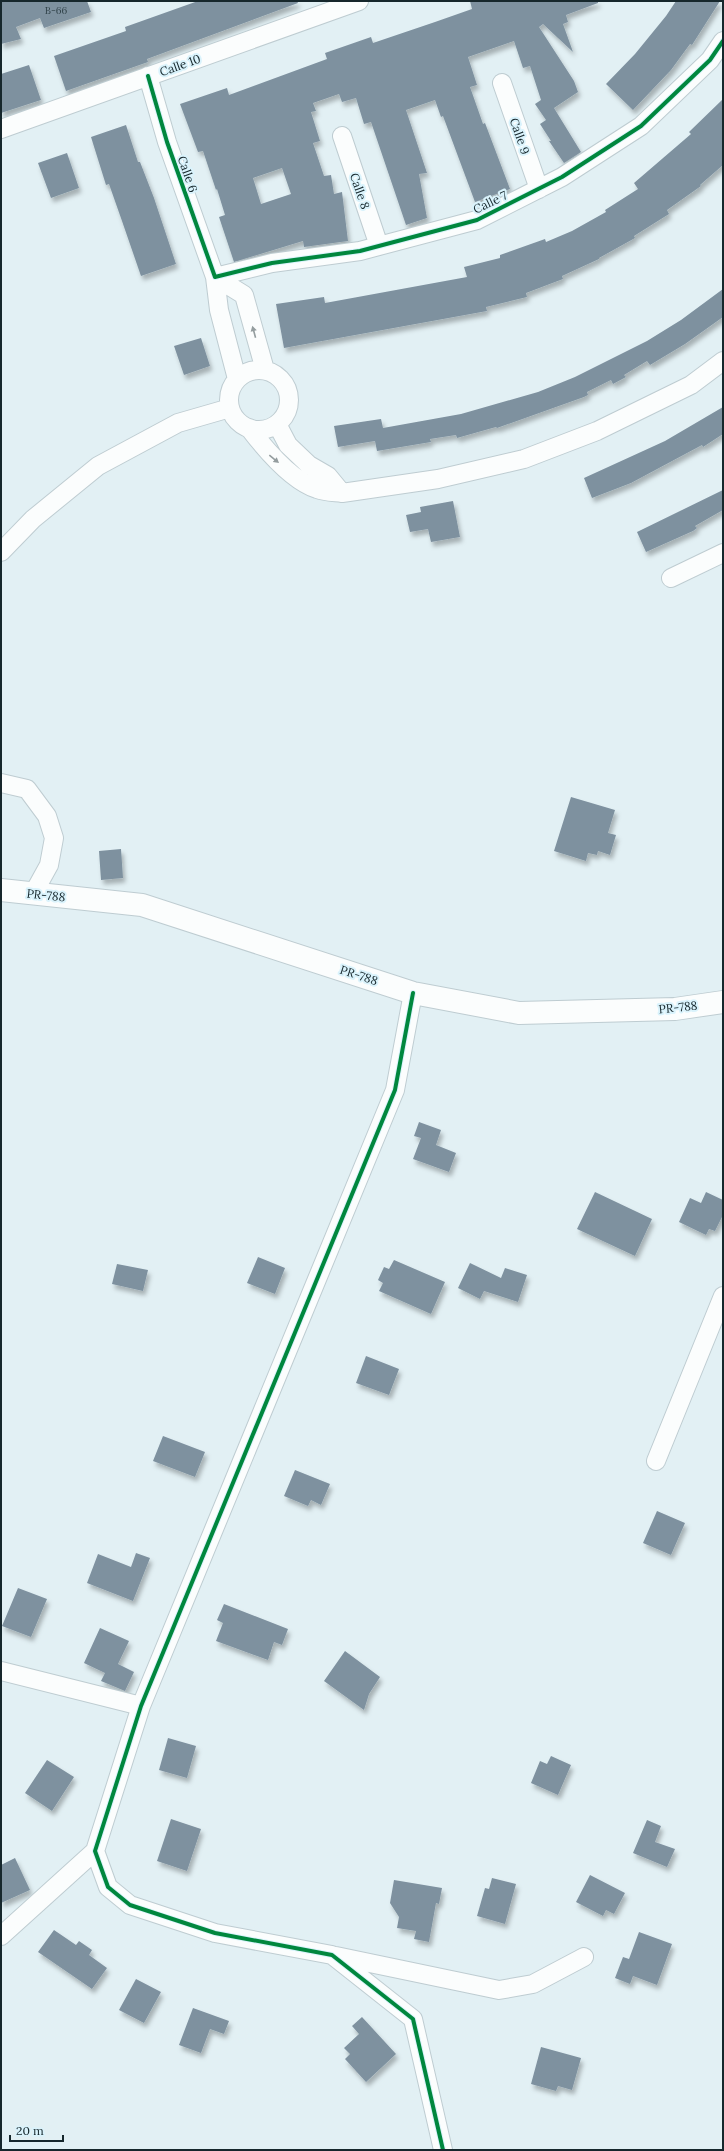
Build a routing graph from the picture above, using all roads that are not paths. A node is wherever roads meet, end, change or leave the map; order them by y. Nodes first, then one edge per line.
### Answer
1 (359, 1) edge
2 (723, 41) edge
3 (148, 76) junction
4 (502, 83) dead end
5 (1, 129) edge
6 (342, 136) dead end
7 (539, 189) junction
8 (379, 246) junction
9 (214, 277) junction
10 (723, 361) edge
11 (265, 370) junction
12 (237, 379) junction
13 (230, 408) junction
14 (277, 424) junction
15 (249, 428) junction
16 (303, 471) junction
17 (1, 552) edge
18 (723, 553) edge
19 (671, 578) dead end
20 (1, 783) edge
21 (1, 890) edge
22 (33, 894) junction
23 (413, 993) junction
24 (723, 1002) edge
25 (723, 1296) edge
26 (656, 1461) dead end
27 (1, 1671) edge
28 (141, 1706) junction
29 (95, 1851) junction
30 (1, 1936) edge
31 (332, 1955) junction
32 (584, 1957) dead end
33 (443, 2150) edge

1 - 3 street, Calle 10
2 - 7 street, Calle 7
3 - 5 street, Calle 10
3 - 9 street, Calle 6
4 - 7 street, Calle 9
6 - 8 street, Calle 8
7 - 8 street, Calle 7
8 - 9 street, Calle 7
11 -> 9 street
9 - 12 street, Calle 6
10 - 16 street
11 - 12 street
11 - 14 street
12 - 13 street
13 - 15 street
13 - 17 street
14 - 15 street
14 - 16 street
15 -> 16 street
18 - 19 street
20 - 22 street
21 - 22 street, PR-788 / PR-788
22 - 23 street, PR-788 / PR-788
23 - 24 street, PR-788 / PR-788
23 - 28 street
25 - 26 street
27 - 28 street
28 - 29 street
29 - 30 street
29 - 31 street
31 - 32 street
31 - 33 street

